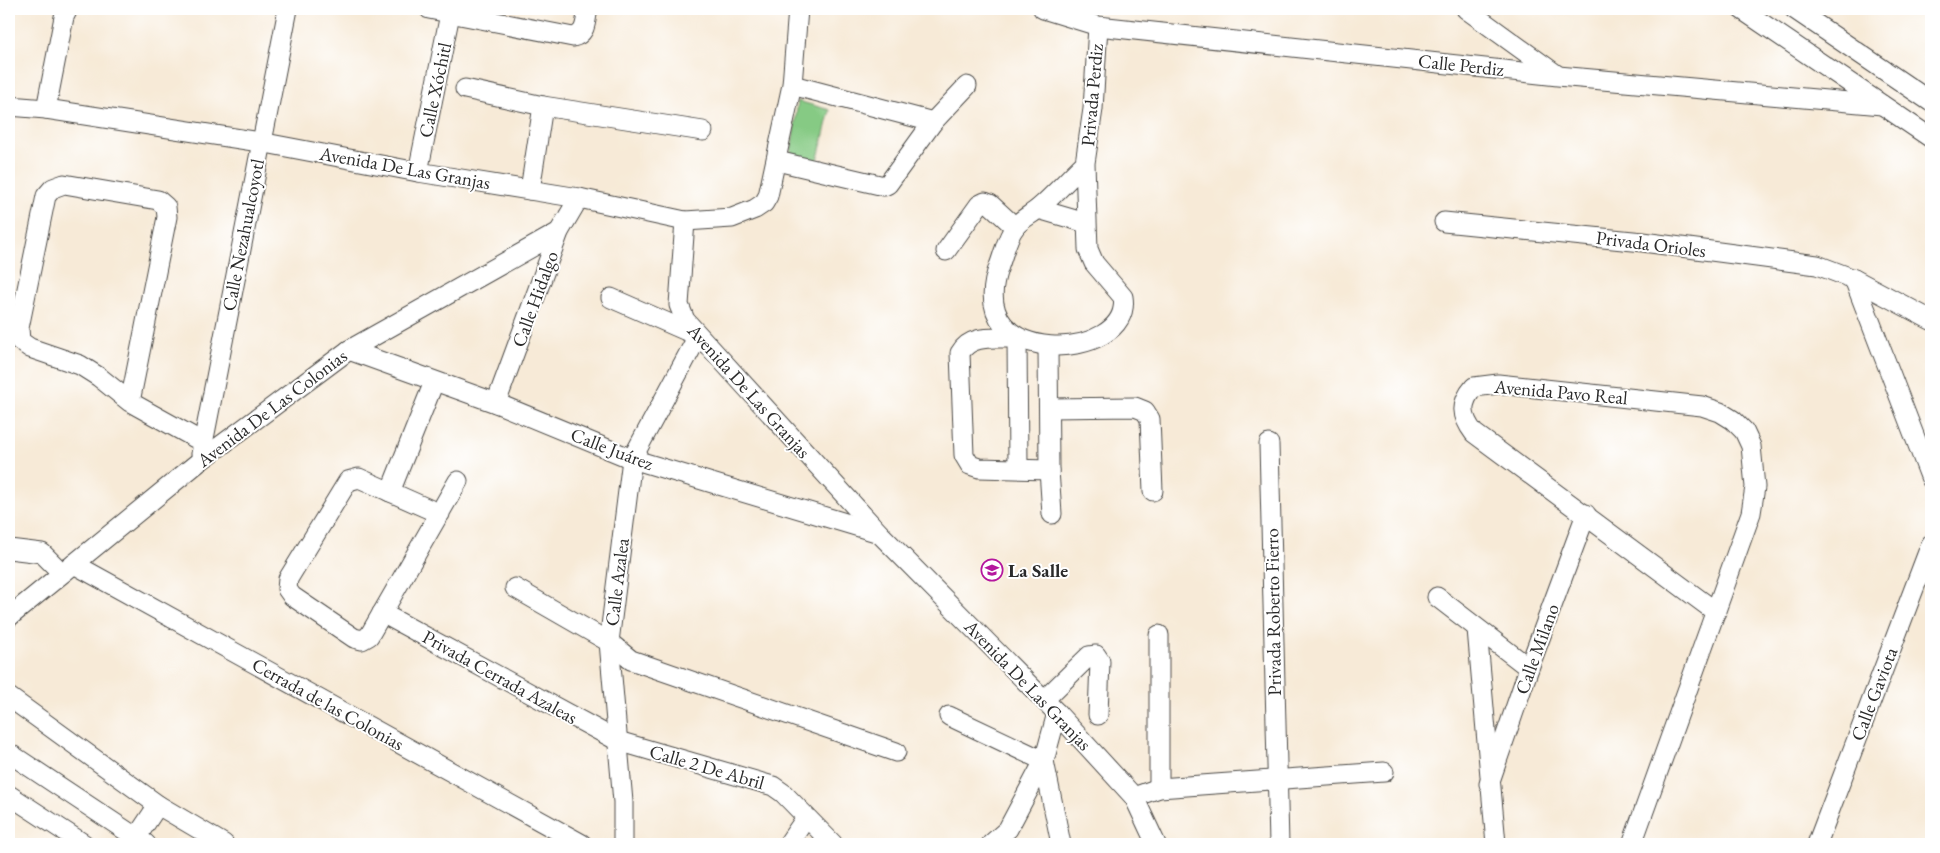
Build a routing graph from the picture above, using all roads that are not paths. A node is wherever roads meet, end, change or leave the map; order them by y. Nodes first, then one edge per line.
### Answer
1 (68, 9) edge
2 (288, 9) edge
3 (429, 9) edge
4 (588, 9) edge
5 (798, 9) edge
6 (1043, 9) edge
7 (1466, 9) edge
8 (1741, 9) edge
9 (1794, 9) edge
10 (451, 11) edge
11 (1098, 26) junction
12 (1558, 76) junction
13 (792, 85) junction
14 (967, 86) dead end
15 (465, 89) dead end
16 (1931, 102) edge
17 (1882, 105) junction
18 (9, 106) edge
19 (543, 106) junction
20 (46, 109) junction
21 (933, 122) junction
22 (703, 131) dead end
23 (1931, 138) edge
24 (260, 142) junction
25 (777, 161) junction
26 (1085, 163) junction
27 (418, 172) junction
28 (530, 190) junction
29 (579, 198) junction
30 (1038, 209) junction
31 (684, 221) junction
32 (1444, 222) dead end
33 (1086, 223) junction
34 (1015, 227) junction
35 (560, 232) junction
36 (946, 251) dead end
37 (1854, 280) junction
38 (610, 298) dead end
39 (1931, 320) edge
40 (698, 336) junction
41 (1017, 338) junction
42 (1048, 346) junction
43 (349, 350) junction
44 (434, 382) junction
45 (130, 402) junction
46 (496, 403) junction
47 (1050, 408) junction
48 (1269, 444) dead end
49 (202, 452) junction
50 (632, 459) junction
51 (1018, 468) junction
52 (1049, 470) junction
53 (1931, 480) edge
54 (458, 481) dead end
55 (1153, 491) dead end
56 (390, 492) junction
57 (440, 514) junction
58 (1052, 514) dead end
59 (1586, 514) junction
60 (880, 534) junction
61 (1931, 544) edge
62 (9, 549) edge
63 (68, 569) junction
64 (515, 588) dead end
65 (1437, 597) dead end
66 (382, 612) junction
67 (1716, 612) junction
68 (9, 617) edge
69 (1478, 629) junction
70 (1159, 635) dead end
71 (610, 642) junction
72 (1529, 668) junction
73 (9, 697) edge
74 (1051, 707) junction
75 (1098, 715) dead end
76 (949, 716) dead end
77 (618, 741) junction
78 (896, 752) dead end
79 (9, 753) edge
80 (1044, 761) junction
81 (1384, 772) dead end
82 (1276, 780) junction
83 (1490, 784) junction
84 (1160, 788) junction
85 (9, 794) edge
86 (1134, 797) junction
87 (158, 805) junction
88 (806, 818) junction
89 (141, 841) edge
90 (84, 844) edge
91 (224, 844) edge
92 (582, 844) edge
93 (623, 844) edge
94 (788, 844) edge
95 (833, 844) edge
96 (991, 844) edge
97 (1061, 844) edge
98 (1156, 844) edge
99 (1279, 844) edge
100 (1496, 844) edge
101 (1632, 844) edge
102 (1817, 844) edge

1 - 20 street
2 - 24 street, Calle Nezahualcoyotl
3 - 10 street
4 - 10 street
5 - 13 street
6 - 11 street, Calle Perdiz
7 - 12 street
8 - 17 street
9 - 16 street
10 - 27 street, Calle Xóchitl
11 - 12 street, Calle Perdiz
11 - 26 street, Privada Perdiz
12 - 17 street, Calle Perdiz
13 - 21 street
13 - 25 street
14 - 21 street
15 - 19 street
17 - 23 street
18 - 20 street, Avenida De Las Granjas
19 - 22 street
19 - 28 street
20 - 24 street, Avenida De Las Granjas
21 - 25 street
24 - 27 street, Avenida De Las Granjas
24 - 49 street, Calle Nezahualcoyotl
25 - 31 street
26 - 30 street, Privada Perdiz
26 - 33 street, Privada Perdiz
27 - 28 street, Avenida De Las Granjas
28 - 29 street, Avenida De Las Granjas
29 - 31 street, Avenida De Las Granjas
29 - 35 street, Calle Hidalgo
30 - 33 street
30 - 34 street, Privada Perdiz
31 - 40 street, Avenida De Las Granjas
32 - 37 street, Privada Orioles
33 - 42 street, Privada Perdiz
34 - 36 street
34 - 41 street
35 - 43 street, Avenida De Las Colonias
35 - 46 street, Calle Hidalgo
37 - 39 street, Privada Orioles
37 - 53 street
38 - 40 street
40 - 50 street, Calle Azalea
40 - 60 street, Avenida De Las Granjas
41 - 42 street, Privada Perdiz
41 - 51 street
41 - 51 street, Privada Perdiz
42 - 47 street
43 - 44 street, Calle Juárez
43 - 49 street, Avenida De Las Colonias
44 - 46 street, Calle Juárez
44 - 56 street
45 - 45 street
45 - 49 street
46 - 50 street, Calle Juárez
47 - 52 street
47 - 55 street
48 - 82 street, Privada Roberto Fierro
49 - 63 street, Avenida De Las Colonias
50 - 60 street, Calle Juárez
50 - 71 street, Calle Azalea
51 - 52 street, Privada Perdiz
52 - 58 street
54 - 57 street
56 - 57 street
56 - 66 street
57 - 66 street
59 - 67 street, Avenida Pavo Real
59 - 67 street, Avenida Pavo Real
59 - 72 street, Calle Milano
60 - 74 street, Avenida De Las Granjas
61 - 102 street, Calle Gaviota
62 - 63 street, Cerrada de las Colonias
63 - 68 street, Avenida De Las Colonias
63 - 92 street, Cerrada de las Colonias
64 - 71 street
65 - 69 street
66 - 77 street, Privada Cerrada Azaleas
67 - 101 street, Avenida Pavo Real
69 - 72 street
69 - 83 street, Calle Milano
70 - 84 street
71 - 77 street, Calle Azalea
71 - 78 street
72 - 83 street, Calle Milano
73 - 87 street
74 - 75 street
74 - 80 street
74 - 86 street, Avenida De Las Granjas
76 - 80 street
77 - 88 street, Calle 2 De Abril
77 - 93 street, Calle Azalea
79 - 89 street
80 - 96 street
80 - 97 street
81 - 82 street
82 - 84 street
82 - 99 street, Privada Roberto Fierro
83 - 100 street, Calle Milano
84 - 86 street
85 - 90 street
86 - 98 street, Avenida De Las Granjas
87 - 89 street
87 - 91 street
88 - 94 street
88 - 95 street, Calle 2 De Abril

